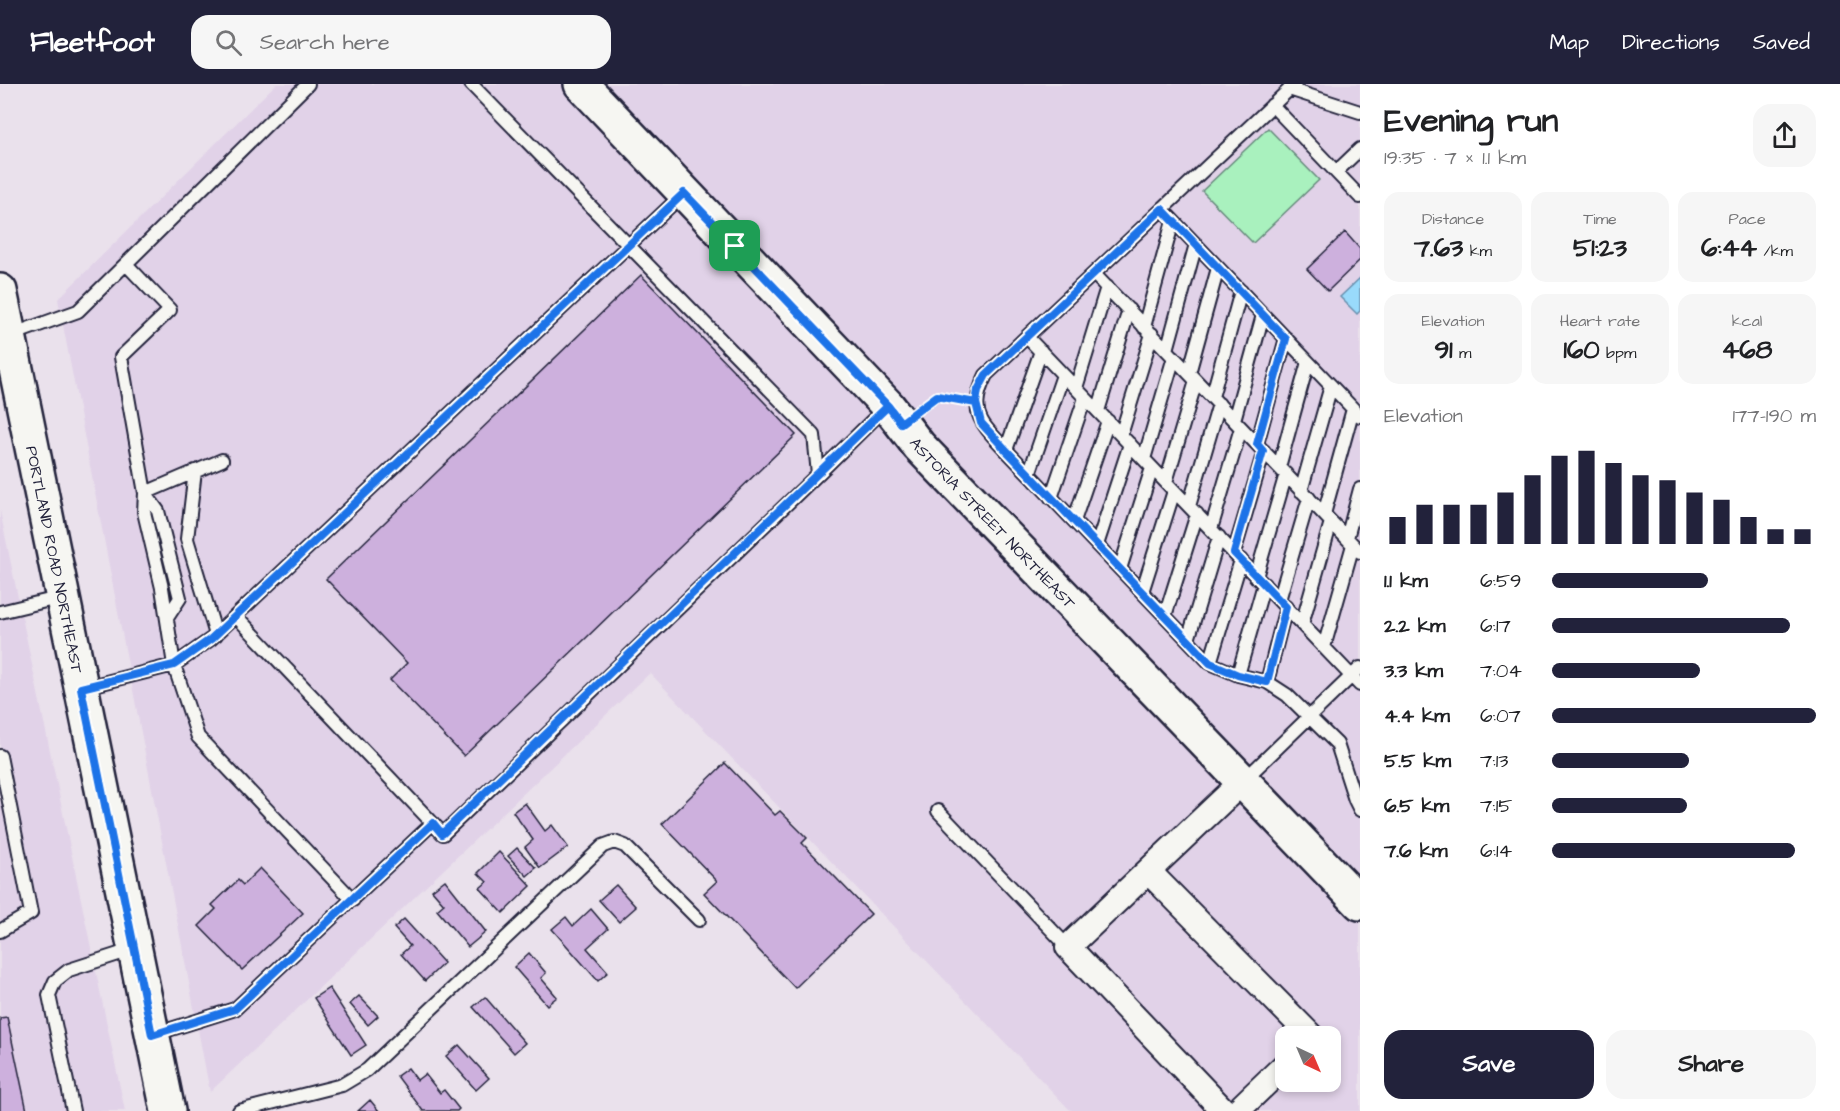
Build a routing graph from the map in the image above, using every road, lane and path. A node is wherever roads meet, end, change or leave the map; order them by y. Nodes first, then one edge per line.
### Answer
1 (308, 84) edge
2 (471, 84) edge
3 (581, 84) edge
4 (1292, 86) edge
5 (1272, 105) junction
6 (1360, 112) edge
7 (1358, 153) edge
8 (1336, 172) junction
9 (684, 193) junction
10 (1360, 197) edge
11 (1162, 209) junction
12 (1173, 221) junction
13 (1196, 244) junction
14 (629, 246) junction
15 (126, 264) junction
16 (1218, 268) junction
17 (1094, 274) junction
18 (1107, 287) junction
19 (0, 291) edge
20 (1241, 291) junction
21 (1129, 310) junction
22 (1263, 315) junction
23 (1148, 330) junction
24 (5, 336) edge
25 (1027, 337) junction
26 (1286, 339) junction
27 (1041, 351) junction
28 (1170, 354) junction
29 (1308, 362) junction
30 (1063, 375) junction
31 (1193, 377) junction
32 (1331, 386) junction
33 (1076, 388) junction
34 (1085, 398) junction
35 (1215, 401) junction
36 (976, 403) junction
37 (1098, 411) junction
38 (1357, 413) edge
39 (894, 414) junction
40 (1107, 421) junction
41 (1238, 424) junction
42 (1125, 440) junction
43 (1260, 448) junction
44 (1006, 450) junction
45 (222, 460) dead end
46 (1148, 463) junction
47 (195, 471) junction
48 (1283, 471) junction
49 (818, 474) junction
50 (1029, 474) junction
51 (1170, 486) junction
52 (1360, 489) edge
53 (145, 493) junction
54 (1305, 494) junction
55 (1051, 498) junction
56 (1193, 510) junction
57 (1327, 518) junction
58 (1074, 521) junction
59 (1215, 533) junction
60 (1097, 545) junction
61 (1353, 545) edge
62 (1238, 557) junction
63 (1120, 569) junction
64 (1260, 580) junction
65 (1142, 592) junction
66 (63, 596) junction
67 (1282, 604) junction
68 (0, 612) edge
69 (236, 616) junction
70 (1165, 616) junction
71 (1302, 624) junction
72 (216, 635) junction
73 (1188, 640) junction
74 (1324, 647) junction
75 (1210, 663) junction
76 (174, 665) junction
77 (1238, 675) junction
78 (1357, 676) edge
79 (1267, 682) junction
80 (81, 688) junction
81 (1310, 717) junction
82 (0, 756) edge
83 (1243, 781) junction
84 (1360, 810) edge
85 (938, 811) dead end
86 (433, 823) junction
87 (1149, 872) junction
88 (353, 900) junction
89 (1360, 903) edge
90 (699, 920) dead end
91 (0, 931) edge
92 (1068, 947) junction
93 (135, 949) junction
94 (1301, 1026) edge
95 (152, 1035) junction
96 (1275, 1075) edge
97 (261, 1108) edge
98 (73, 1111) edge
99 (168, 1111) edge
100 (239, 1111) edge
101 (1224, 1111) edge
102 (1237, 1111) edge

1 - 15 lane
2 - 14 lane
3 - 9 street, ASTORIA STREET NORTHEAST
4 - 5 lane
4 - 6 lane
5 - 8 lane
5 - 11 lane
7 - 8 lane
8 - 10 lane
9 - 14 lane
9 - 39 street, ASTORIA STREET NORTHEAST
11 - 12 lane
11 - 17 lane
12 - 13 lane
12 - 23 lane
13 - 16 lane
13 - 28 lane
14 - 49 lane
14 - 69 lane
15 - 24 lane
15 - 53 lane
16 - 20 lane
16 - 31 lane
17 - 18 lane
17 - 25 lane
18 - 21 lane
18 - 33 lane
19 - 24 street, PORTLAND ROAD NORTHEAST
20 - 22 lane
20 - 35 lane
21 - 23 lane
21 - 37 lane
22 - 26 lane
22 - 41 lane
23 - 28 lane
23 - 42 lane
24 - 66 street, PORTLAND ROAD NORTHEAST
25 - 27 lane
25 - 36 lane
26 - 29 lane
26 - 43 lane
27 - 30 lane
27 - 44 lane
28 - 31 lane
28 - 46 lane
29 - 32 lane
29 - 48 lane
30 - 33 lane
30 - 50 lane
31 - 35 lane
31 - 51 lane
32 - 38 lane
32 - 54 lane
33 - 34 lane
34 - 37 lane
34 - 55 lane
35 - 41 lane
35 - 56 lane
36 - 39 path
36 - 44 lane
37 - 40 lane
38 - 57 lane
39 - 49 lane
39 - 83 street, ASTORIA STREET NORTHEAST
40 - 42 lane
40 - 58 lane
41 - 43 lane
41 - 59 lane
42 - 46 lane
42 - 60 lane
43 - 48 lane
43 - 62 lane
44 - 50 lane
45 - 47 lane
46 - 51 lane
46 - 63 lane
47 - 53 lane
47 - 72 lane
48 - 54 lane
48 - 64 lane
49 - 86 lane
50 - 55 lane
51 - 56 lane
51 - 65 lane
52 - 61 lane
53 - 76 lane
54 - 57 lane
54 - 67 lane
55 - 58 lane
56 - 59 lane
56 - 70 lane
57 - 61 lane
57 - 71 lane
58 - 60 lane
59 - 62 lane
59 - 73 lane
60 - 63 lane
61 - 74 lane
62 - 64 lane
62 - 75 lane
63 - 65 lane
64 - 67 lane
64 - 77 lane
65 - 70 lane
66 - 68 lane
66 - 80 street, PORTLAND ROAD NORTHEAST
67 - 71 lane
67 - 79 lane
69 - 72 lane
69 - 86 lane
70 - 73 lane
71 - 74 lane
72 - 76 lane
73 - 75 lane
74 - 78 lane
75 - 77 lane
76 - 80 lane
76 - 88 lane
77 - 79 lane
78 - 81 lane
79 - 81 lane
80 - 93 street, PORTLAND ROAD NORTHEAST
81 - 83 lane
81 - 84 lane
82 - 91 lane
83 - 87 street
83 - 89 street, ASTORIA STREET NORTHEAST
85 - 92 lane
86 - 88 lane
87 - 92 street
87 - 94 street
88 - 95 lane
90 - 97 lane
92 - 101 street
93 - 95 street, PORTLAND ROAD NORTHEAST
93 - 98 lane
95 - 99 street, PORTLAND ROAD NORTHEAST
96 - 102 street
97 - 100 lane

